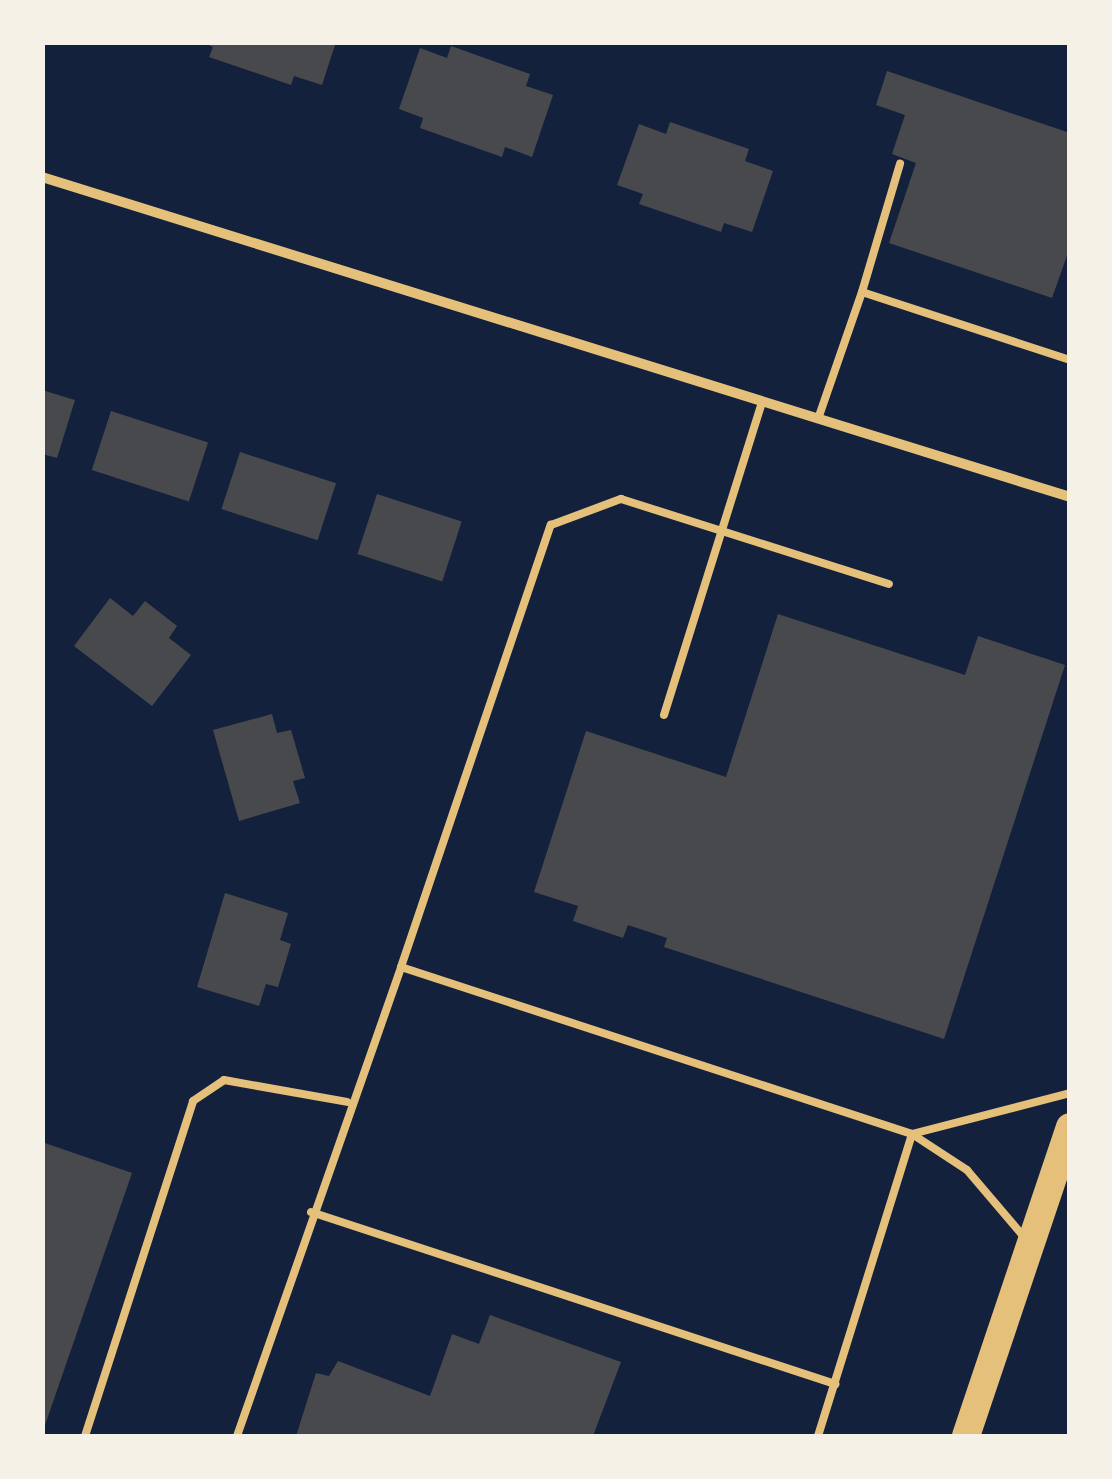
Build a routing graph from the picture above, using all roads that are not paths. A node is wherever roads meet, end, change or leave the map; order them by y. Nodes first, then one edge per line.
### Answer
1 (900, 164) dead end
2 (42, 177) edge
3 (862, 292) junction
4 (1070, 360) edge
5 (762, 402) junction
6 (818, 419) junction
7 (1070, 498) edge
8 (722, 531) junction
9 (890, 584) dead end
10 (664, 714) dead end
11 (401, 967) junction
12 (1070, 1093) edge
13 (347, 1102) junction
14 (1070, 1128) edge
15 (912, 1134) junction
16 (311, 1212) junction
17 (1030, 1244) junction
18 (834, 1384) junction
19 (85, 1436) edge
20 (237, 1436) edge
21 (818, 1436) edge
22 (966, 1436) edge

1 - 3 lane
2 - 5 street
3 - 4 lane
3 - 6 lane
5 - 6 street
5 - 8 lane
6 - 7 street
8 - 9 lane
8 - 10 lane
8 - 11 lane
11 - 13 lane
11 - 15 lane
12 - 15 lane
13 - 16 lane
13 - 19 lane
14 - 17 highway
15 - 17 lane
15 - 18 lane
16 - 18 lane
16 - 20 lane
17 - 22 highway
18 - 21 lane

